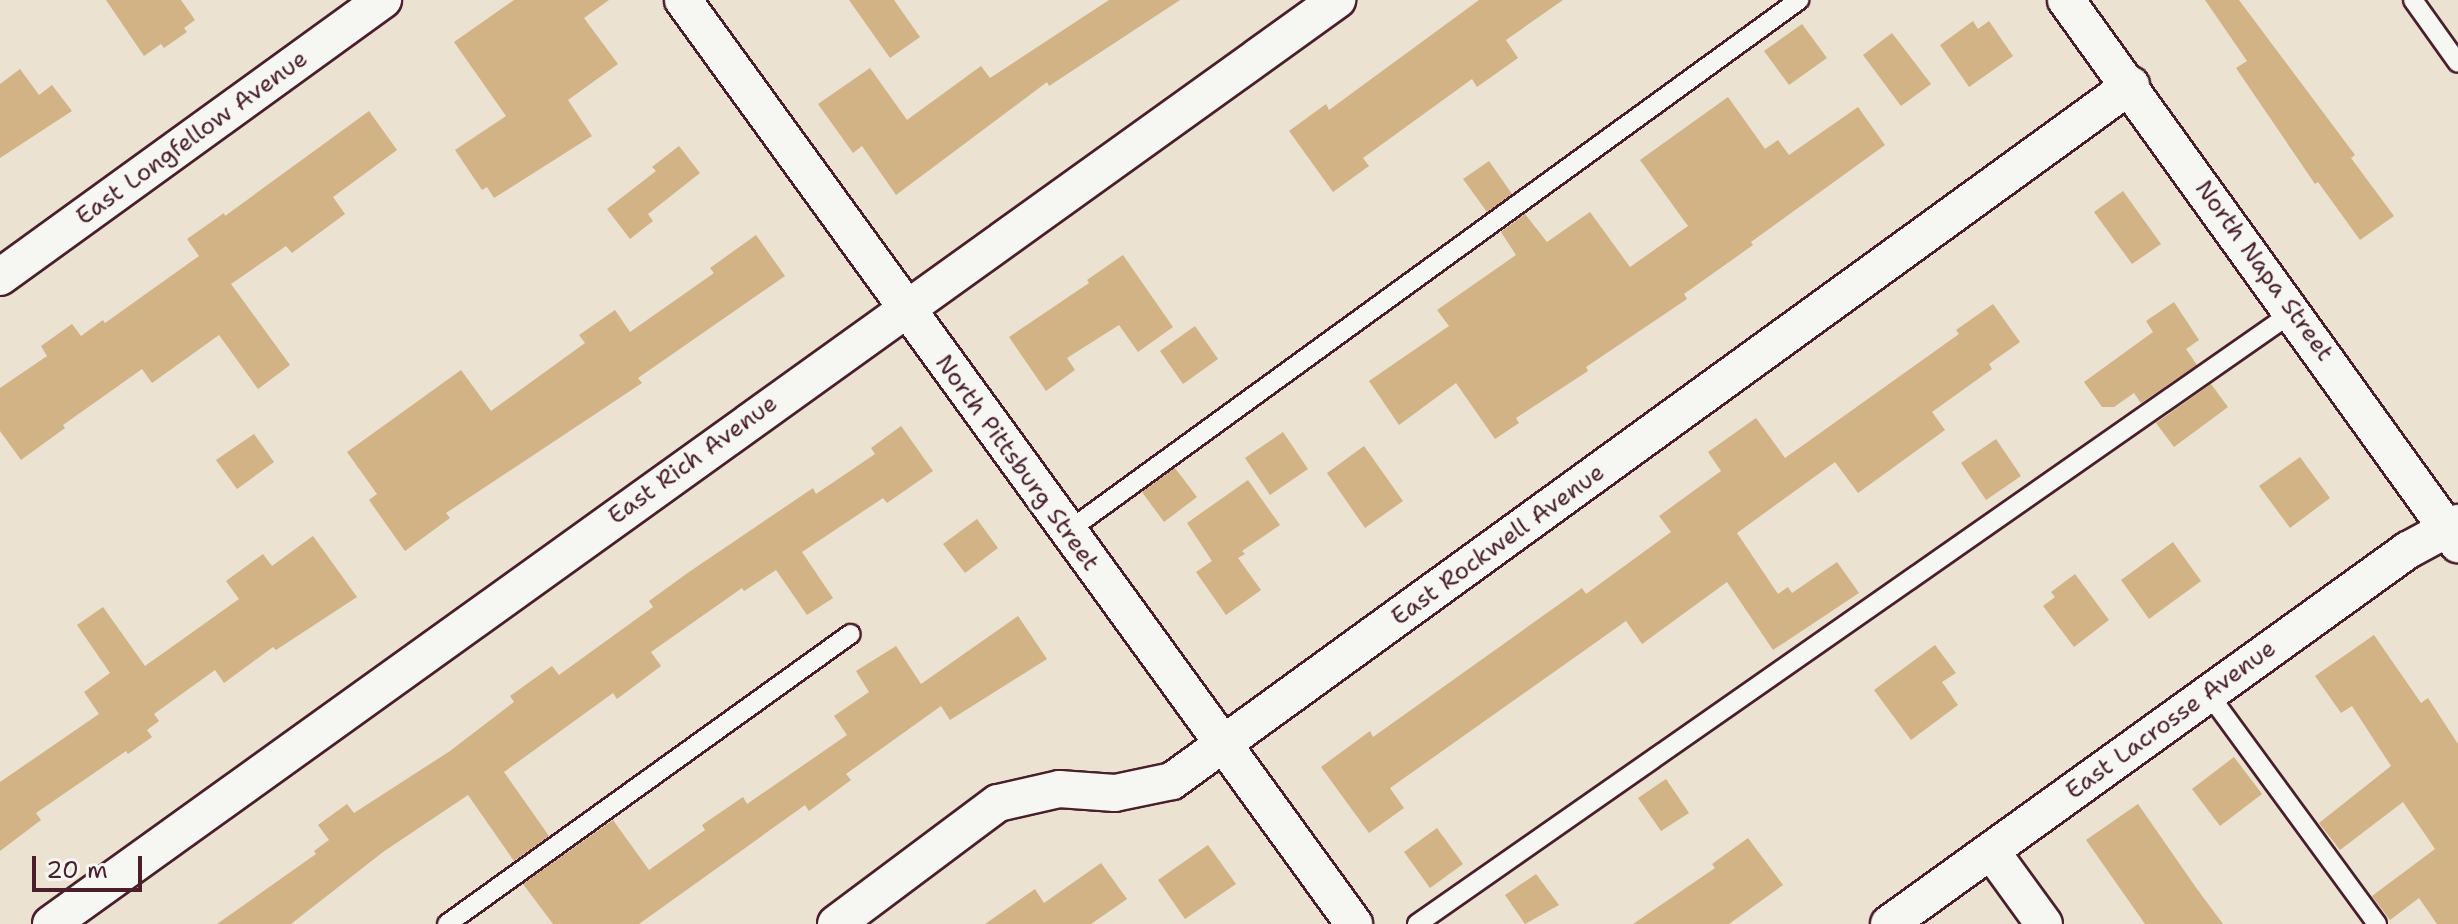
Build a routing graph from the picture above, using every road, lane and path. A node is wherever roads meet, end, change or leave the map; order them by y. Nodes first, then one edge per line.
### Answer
1 (383, 0) edge
2 (683, 0) edge
3 (1337, 0) edge
4 (1799, 0) edge
5 (2066, 0) edge
6 (2413, 0) edge
7 (2458, 63) edge
8 (2131, 85) junction
9 (0, 277) edge
10 (904, 308) junction
11 (2293, 312) junction
12 (1068, 531) junction
13 (2454, 532) edge
14 (851, 634) dead end
15 (2208, 693) junction
16 (1225, 743) junction
17 (1991, 851) junction
18 (51, 924) edge
19 (447, 924) edge
20 (836, 924) edge
21 (1354, 924) edge
22 (1417, 924) edge
23 (1889, 924) edge
24 (2044, 924) edge
25 (2377, 924) edge

1 - 9 street, East Longfellow Avenue
2 - 10 street, North Pittsburg Street
3 - 10 street, East Rich Avenue
4 - 12 lane
5 - 8 street, North Napa Street
6 - 7 lane
8 - 11 street, North Napa Street
8 - 16 street, East Rockwell Avenue
10 - 12 street, North Pittsburg Street
10 - 18 street, East Rich Avenue
11 - 13 street, North Napa Street
11 - 22 lane
12 - 16 street, North Pittsburg Street
13 - 15 street, East Lacrosse Avenue
14 - 19 lane
15 - 17 street, East Lacrosse Avenue
15 - 25 lane
16 - 20 street, East Rockwell Avenue
16 - 21 street, North Pittsburg Street
17 - 23 street, East Lacrosse Avenue
17 - 24 street

